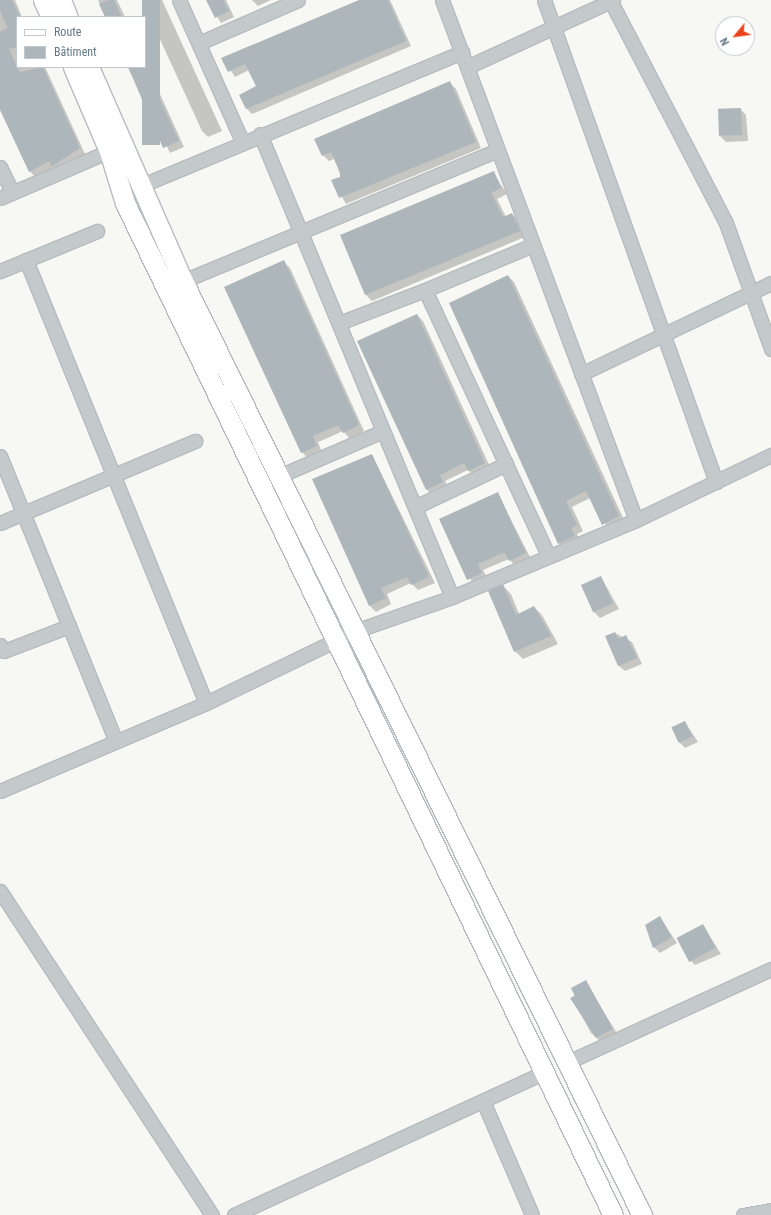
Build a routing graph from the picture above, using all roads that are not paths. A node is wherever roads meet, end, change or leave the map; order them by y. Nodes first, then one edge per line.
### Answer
1 (43, 0) edge
2 (62, 0) edge
3 (180, 0) edge
4 (442, 0) edge
5 (544, 0) edge
6 (291, 1) edge
7 (611, 1) edge
8 (51, 16) edge
9 (68, 16) edge
10 (555, 27) junction
11 (199, 43) junction
12 (462, 52) junction
13 (467, 67) junction
14 (73, 68) edge
15 (89, 68) edge
16 (260, 134) junction
17 (242, 141) junction
18 (115, 148) junction
19 (498, 150) junction
20 (0, 167) edge
21 (140, 186) junction
22 (6, 195) edge
23 (98, 231) dead end
24 (301, 232) junction
25 (533, 245) junction
26 (26, 260) junction
27 (0, 271) edge
28 (183, 281) junction
29 (771, 283) edge
30 (425, 290) junction
31 (751, 292) junction
32 (339, 323) junction
33 (664, 334) junction
34 (771, 349) edge
35 (581, 374) junction
36 (383, 431) junction
37 (195, 441) dead end
38 (771, 455) edge
39 (0, 456) edge
40 (506, 464) junction
41 (114, 476) junction
42 (279, 476) junction
43 (716, 482) junction
44 (415, 507) junction
45 (24, 513) junction
46 (636, 520) junction
47 (0, 523) edge
48 (548, 555) junction
49 (452, 597) junction
50 (69, 626) junction
51 (355, 631) junction
52 (337, 640) junction
53 (0, 645) edge
54 (206, 703) junction
55 (116, 741) junction
56 (0, 791) edge
57 (0, 891) edge
58 (771, 969) edge
59 (568, 1062) junction
60 (546, 1072) junction
61 (483, 1101) junction
62 (771, 1210) edge
63 (212, 1215) edge
64 (234, 1215) edge
65 (532, 1215) edge
66 (613, 1215) edge
67 (642, 1215) edge
68 (743, 1215) edge

1 - 8 street
2 - 9 street
3 - 11 street
4 - 12 street
5 - 10 street
6 - 11 street
7 - 10 street
7 - 31 street
10 - 13 street
10 - 33 street
11 - 17 street
12 - 13 street
12 - 16 street
13 - 19 street
14 - 18 street
15 - 18 street
16 - 17 street
16 - 24 street
17 - 21 street
18 - 21 street
18 - 22 street
18 - 52 street
19 - 24 street
19 - 25 street
20 - 22 street
21 - 28 street
23 - 26 street
24 - 28 street
24 - 32 street
25 - 30 street
25 - 35 street
26 - 27 street
26 - 41 street
28 - 42 street
29 - 31 street
30 - 32 street
30 - 40 street
31 - 33 street
31 - 34 street
32 - 36 street
33 - 35 street
33 - 43 street
35 - 46 street
36 - 42 street
36 - 44 street
37 - 41 street
38 - 43 street
39 - 45 street
40 - 44 street
40 - 48 street
41 - 45 street
41 - 54 street
42 - 51 street
43 - 46 street
44 - 49 street
45 - 47 street
45 - 50 street
46 - 48 street
48 - 49 street
49 - 51 street
50 - 53 street
50 - 55 street
51 - 52 street
51 - 59 street
52 - 54 street
52 - 60 street
54 - 55 street
55 - 56 street
57 - 63 street
58 - 59 street
59 - 67 street
60 - 61 street
60 - 66 street
61 - 64 street
61 - 65 street
62 - 68 street

